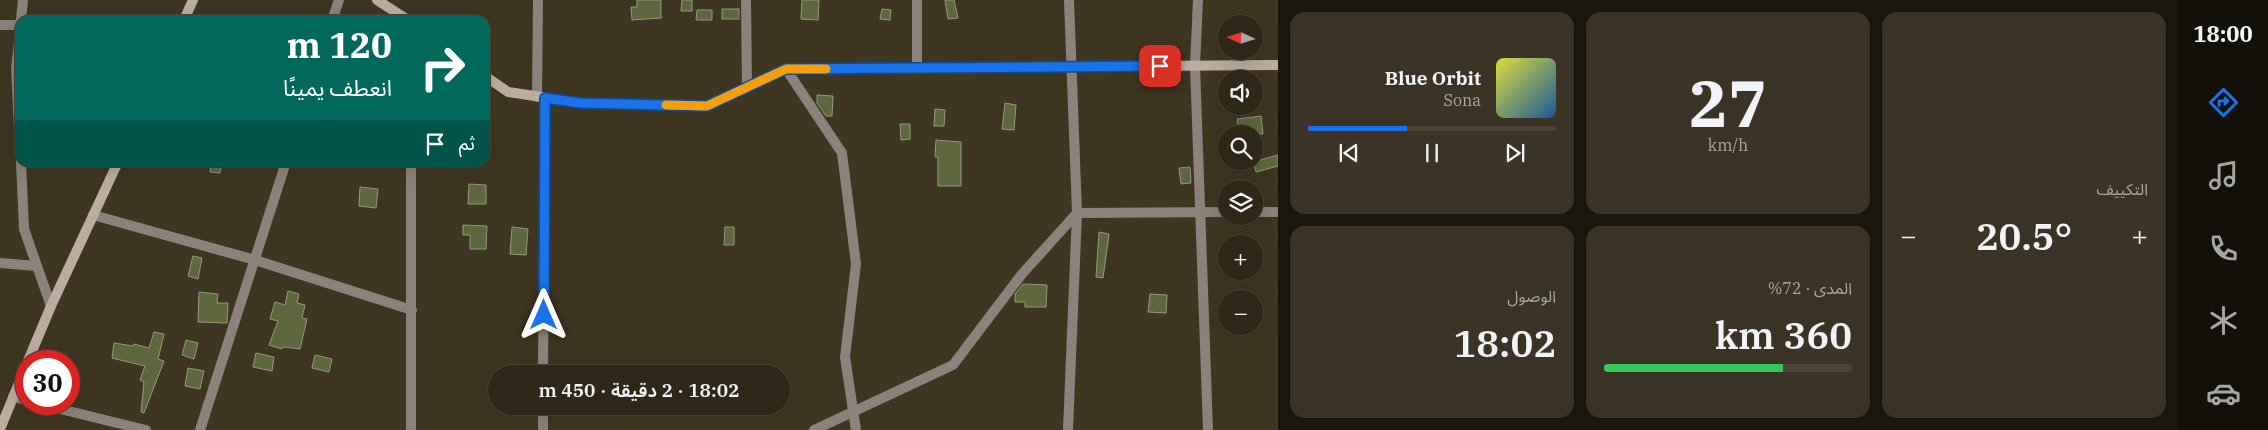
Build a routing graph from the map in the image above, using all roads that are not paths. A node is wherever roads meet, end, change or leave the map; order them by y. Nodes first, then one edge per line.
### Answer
1 (24, 0) edge
2 (193, 0) edge
3 (339, 0) edge
4 (377, 0) edge
5 (538, 0) edge
6 (746, 0) edge
7 (917, 0) edge
8 (1069, 0) edge
9 (1198, 0) edge
10 (22, 15) edge
11 (186, 15) edge
12 (334, 15) edge
13 (400, 15) edge
14 (0, 25) edge
15 (15, 25) edge
16 (1278, 65) edge
17 (1195, 66) junction
18 (1070, 67) junction
19 (917, 68) junction
20 (786, 69) junction
21 (490, 79) edge
22 (747, 87) junction
23 (541, 97) junction
24 (21, 167) edge
25 (116, 167) edge
26 (284, 167) edge
27 (411, 167) edge
28 (1201, 212) junction
29 (1218, 212) edge
30 (1263, 212) edge
31 (1278, 212) edge
32 (1077, 213) junction
33 (93, 215) junction
34 (255, 260) junction
35 (0, 263) edge
36 (37, 266) junction
37 (51, 306) junction
38 (412, 310) junction
39 (33, 350) edge
40 (544, 365) edge
41 (15, 392) edge
42 (13, 397) joint
43 (853, 412) junction
44 (80, 414) edge
45 (543, 415) edge
46 (0, 429) edge
47 (146, 430) edge
48 (200, 430) edge
49 (411, 430) edge
50 (543, 430) edge
51 (814, 430) edge
52 (856, 430) edge
53 (1068, 430) edge
54 (1208, 430) edge

1 - 10 street
2 - 11 street
3 - 12 street
4 - 13 street
5 - 23 street
6 - 22 street
7 - 19 street
8 - 18 street
9 - 17 street
14 - 15 street
16 - 17 street
17 - 18 street
17 - 28 street
18 - 19 street
18 - 32 street
19 - 20 street
20 - 22 street
20 - 43 street
21 - 23 street
22 - 23 street
23 - 40 street
24 - 36 street
25 - 33 street
26 - 34 street
27 - 38 street
28 - 29 street
28 - 32 street
28 - 54 street
30 - 31 street
32 - 43 street
32 - 53 street
33 - 34 street
33 - 37 street
34 - 38 street
34 - 48 street
35 - 36 street
36 - 37 street
37 - 39 street
38 - 49 street
41 - 42 street
42 - 46 street
43 - 51 street
43 - 52 street
44 - 47 street
45 - 50 street

